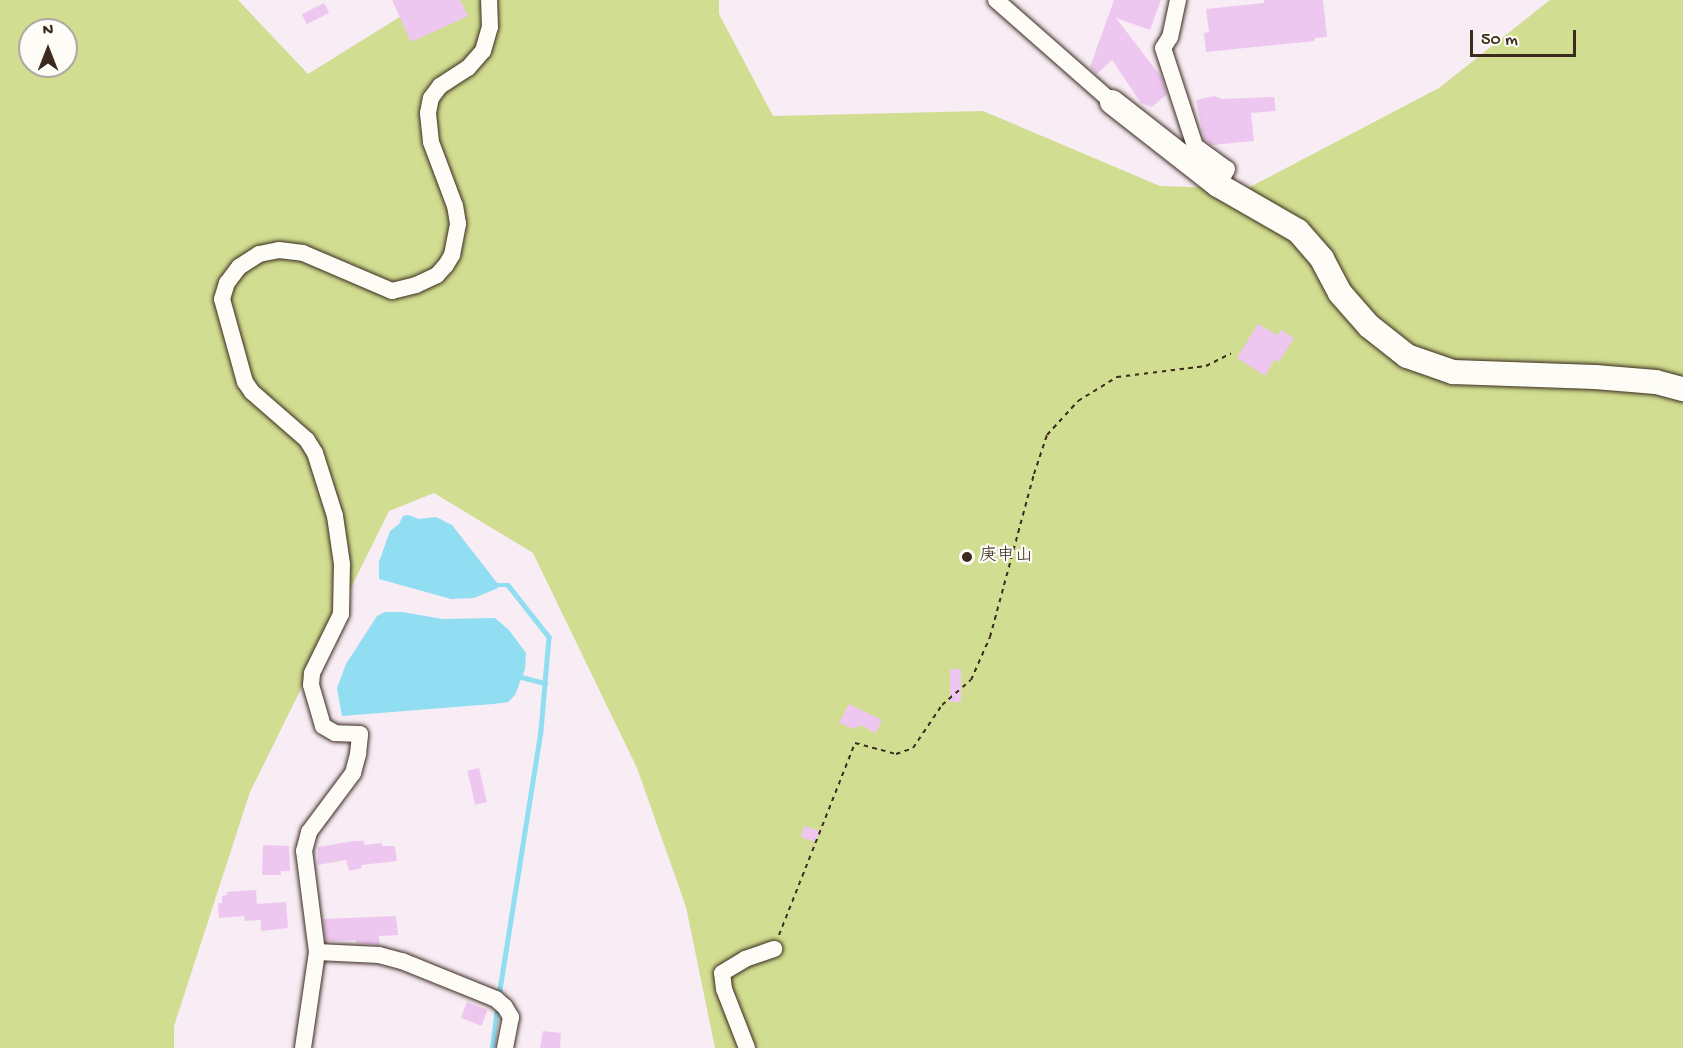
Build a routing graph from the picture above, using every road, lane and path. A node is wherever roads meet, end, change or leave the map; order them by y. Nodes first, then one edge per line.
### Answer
1 (489, 0) edge
2 (996, 0) edge
3 (1178, 0) edge
4 (1112, 102) joint
5 (1218, 185) junction
6 (1231, 353) dead end
7 (1683, 389) edge
8 (774, 949) joint
9 (317, 952) junction
10 (303, 1048) edge
11 (505, 1048) edge
12 (747, 1048) edge

1 - 9 street
2 - 4 street
3 - 5 street
4 - 5 street
5 - 7 street
6 - 8 path
8 - 12 street
9 - 10 street
9 - 11 street

